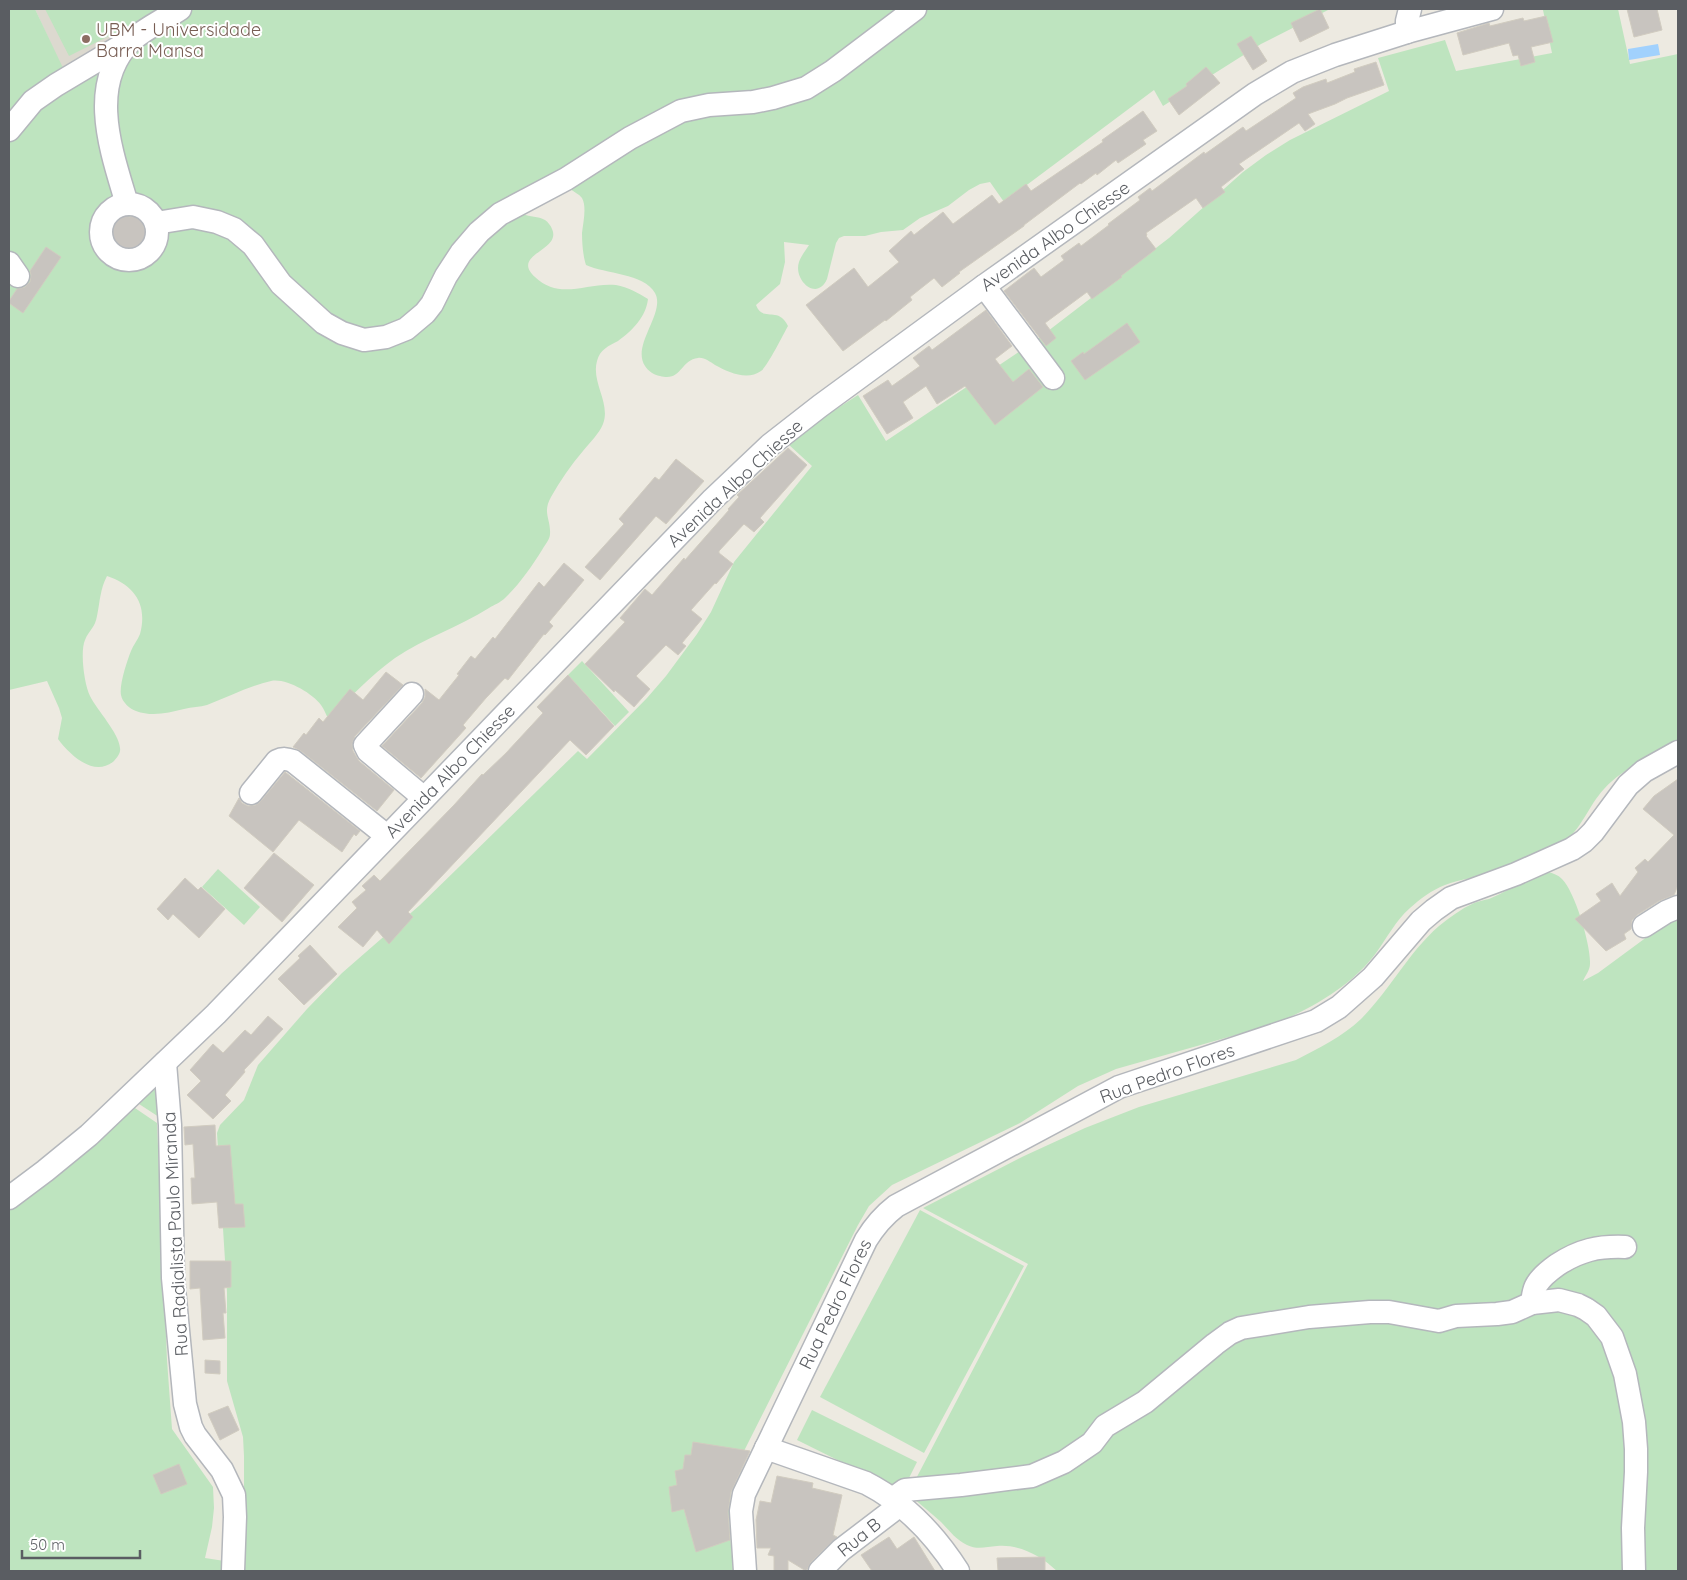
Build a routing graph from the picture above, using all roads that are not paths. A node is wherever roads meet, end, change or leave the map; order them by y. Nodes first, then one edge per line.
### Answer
1 (180, 9) edge
2 (915, 9) edge
3 (1410, 9) edge
4 (1492, 9) edge
5 (1407, 32) junction
6 (137, 36) junction
7 (9, 130) edge
8 (126, 204) junction
9 (156, 223) junction
10 (984, 286) junction
11 (1053, 378) dead end
12 (412, 694) dead end
13 (1678, 752) edge
14 (251, 793) dead end
15 (424, 798) junction
16 (387, 836) junction
17 (1678, 907) edge
18 (1644, 926) dead end
19 (165, 1062) junction
20 (9, 1198) edge
21 (1625, 1247) dead end
22 (1532, 1303) junction
23 (766, 1448) junction
24 (897, 1503) junction
25 (234, 1571) edge
26 (746, 1571) edge
27 (820, 1571) edge
28 (958, 1571) edge
29 (1634, 1571) edge

1 - 6 street
2 - 9 street
3 - 5 street
4 - 5 street, Avenida Albo Chiesse
5 - 10 street, Avenida Albo Chiesse
6 - 7 street
6 - 8 street
8 - 9 street
8 - 9 street
10 - 11 street
10 - 15 street, Avenida Albo Chiesse
12 - 15 street
13 - 23 street, Rua Pedro Flores
14 - 16 street
15 - 16 street, Avenida Albo Chiesse
16 - 19 street, Avenida Albo Chiesse
17 - 18 street
19 - 20 street, Avenida Albo Chiesse
19 - 25 street, Rua Radialista Paulo Miranda
21 - 22 street
22 - 24 street, Rua B
22 - 29 street, Rua B
23 - 24 street
23 - 26 street, Rua Pedro Flores
24 - 27 street, Rua B
24 - 28 street

